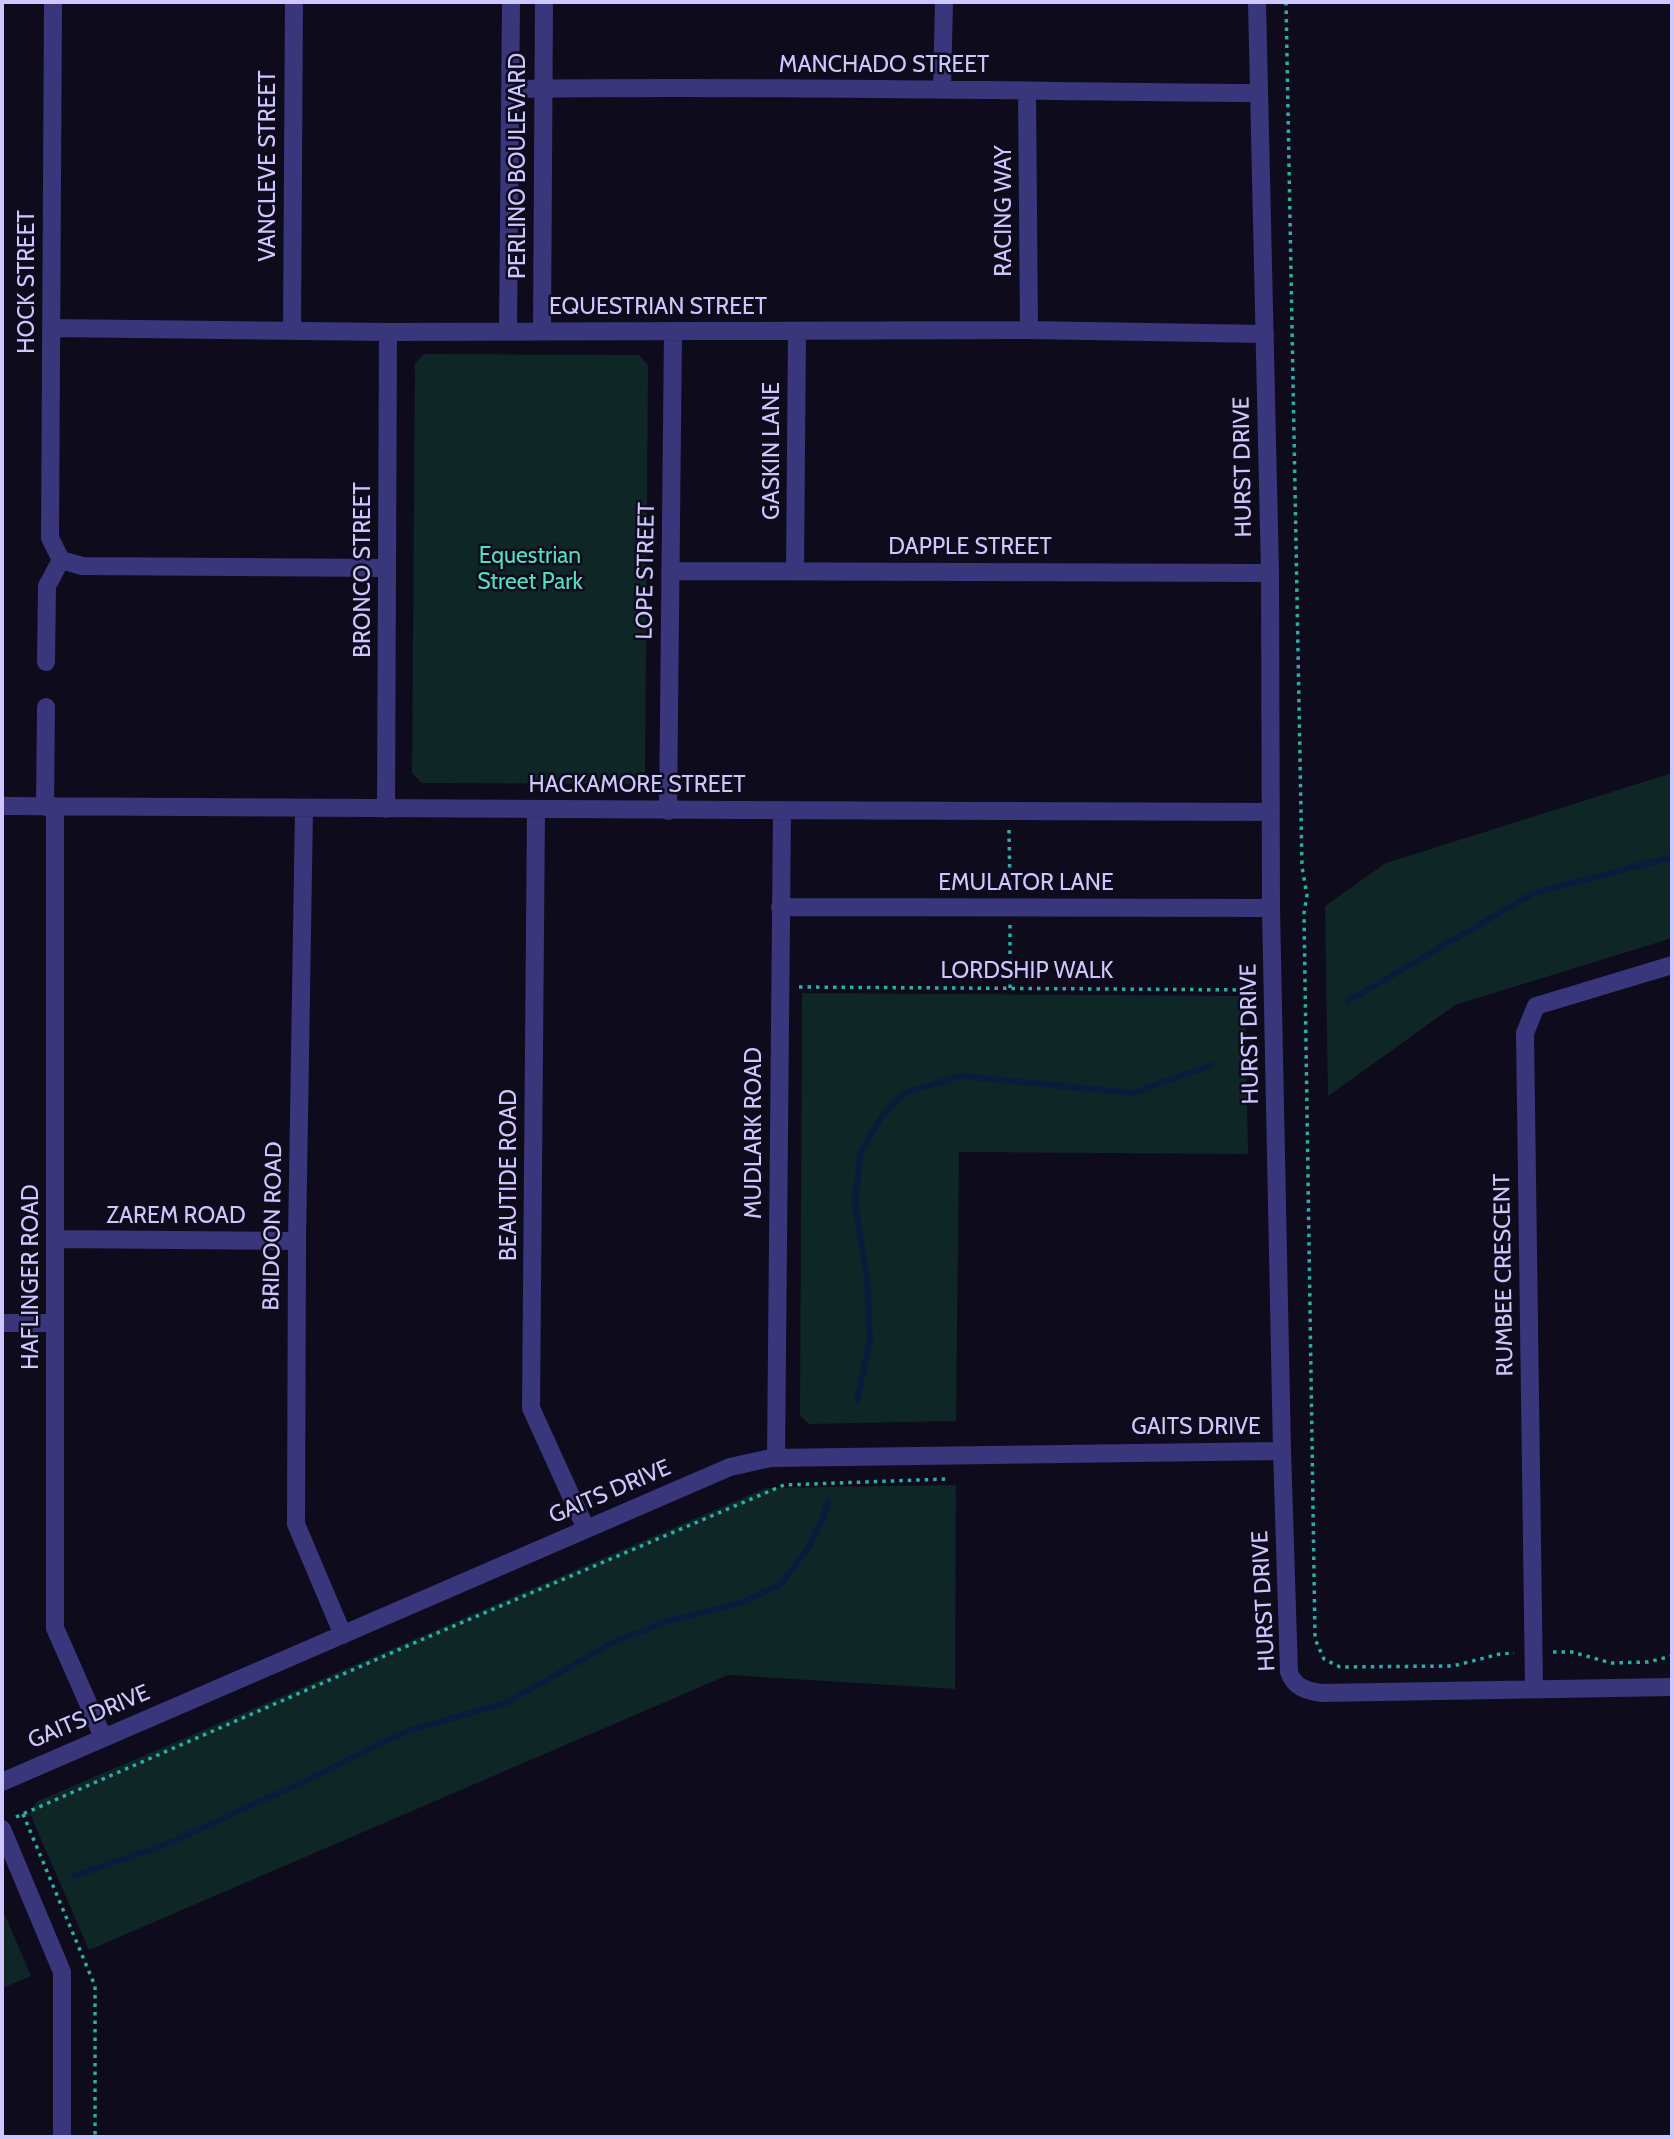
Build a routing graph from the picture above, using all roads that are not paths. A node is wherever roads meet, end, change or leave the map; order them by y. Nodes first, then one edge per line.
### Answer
1 (53, 2) edge
2 (294, 2) edge
3 (511, 2) edge
4 (544, 2) edge
5 (944, 2) edge
6 (1257, 2) edge
7 (510, 89) junction
8 (543, 89) junction
9 (942, 89) junction
10 (1027, 91) junction
11 (1259, 93) junction
12 (52, 328) junction
13 (292, 330) junction
14 (1029, 330) junction
15 (508, 331) junction
16 (542, 331) junction
17 (673, 331) junction
18 (797, 331) junction
19 (388, 332) junction
20 (1265, 334) junction
21 (61, 560) junction
22 (387, 568) junction
23 (670, 571) junction
24 (795, 571) junction
25 (1270, 573) junction
26 (46, 662) dead end
27 (46, 706) dead end
28 (2, 806) edge
29 (50, 807) junction
30 (304, 808) junction
31 (386, 809) junction
32 (536, 810) junction
33 (782, 810) junction
34 (668, 811) junction
35 (1271, 812) junction
36 (780, 907) junction
37 (1271, 908) junction
38 (1672, 965) edge
39 (55, 1239) junction
40 (297, 1241) junction
41 (2, 1323) edge
42 (55, 1323) junction
43 (1282, 1451) junction
44 (776, 1458) junction
45 (586, 1529) junction
46 (343, 1634) junction
47 (1672, 1687) edge
48 (1534, 1688) junction
49 (103, 1737) junction
50 (2, 1782) edge
51 (7, 1824) edge
52 (62, 2137) edge

1 - 12 street, HOCK STREET
2 - 13 street, VANCLEVE STREET
3 - 7 street, PERLINO BOULEVARD
4 - 8 street, PERLINO BOULEVARD
5 - 9 street
6 - 11 street, HURST DRIVE
7 - 8 street, MANCHADO STREET
7 - 15 street, PERLINO BOULEVARD
8 - 9 street, MANCHADO STREET
8 - 16 street, PERLINO BOULEVARD
9 - 10 street, MANCHADO STREET
10 - 11 street, MANCHADO STREET
10 - 14 street, RACING WAY
11 - 20 street, HURST DRIVE
12 - 13 street, EQUESTRIAN STREET
12 - 21 street, HOCK STREET
13 - 19 street, EQUESTRIAN STREET
14 - 18 street, EQUESTRIAN STREET
14 - 20 street, EQUESTRIAN STREET
15 - 16 street, EQUESTRIAN STREET
15 - 19 street, EQUESTRIAN STREET
16 - 17 street, EQUESTRIAN STREET
17 - 18 street, EQUESTRIAN STREET
17 - 23 street, LOPE STREET
18 - 24 street, GASKIN LANE
19 - 22 street, BRONCO STREET
20 - 25 street, HURST DRIVE
21 - 22 street
21 - 26 street
22 - 31 street, BRONCO STREET
23 - 24 street, DAPPLE STREET
23 - 34 street, LOPE STREET
24 - 25 street, DAPPLE STREET
25 - 35 street, HURST DRIVE
27 - 29 street, HAFLINGER ROAD
28 - 29 street, HACKAMORE STREET
29 - 30 street, HACKAMORE STREET
29 - 39 street, HAFLINGER ROAD
30 - 31 street, HACKAMORE STREET
30 - 40 street, BRIDOON ROAD
31 - 32 street, HACKAMORE STREET
32 - 34 street, HACKAMORE STREET
32 - 45 street, BEAUTIDE ROAD
33 - 34 street, HACKAMORE STREET
33 - 35 street, HACKAMORE STREET
33 - 36 street, MUDLARK ROAD
35 - 37 street, HURST DRIVE
36 - 37 street, EMULATOR LANE
36 - 44 street, MUDLARK ROAD
37 - 43 street, HURST DRIVE
38 - 48 street, RUMBEE CRESCENT
39 - 40 street, ZAREM ROAD
39 - 42 street, HAFLINGER ROAD
40 - 46 street, BRIDOON ROAD
41 - 42 street
42 - 49 street, HAFLINGER ROAD
43 - 44 street, GAITS DRIVE
43 - 48 street, HURST DRIVE
44 - 45 street, GAITS DRIVE
45 - 46 street, GAITS DRIVE
46 - 49 street, GAITS DRIVE
47 - 48 street, HURST DRIVE
49 - 50 street, GAITS DRIVE
51 - 52 street

